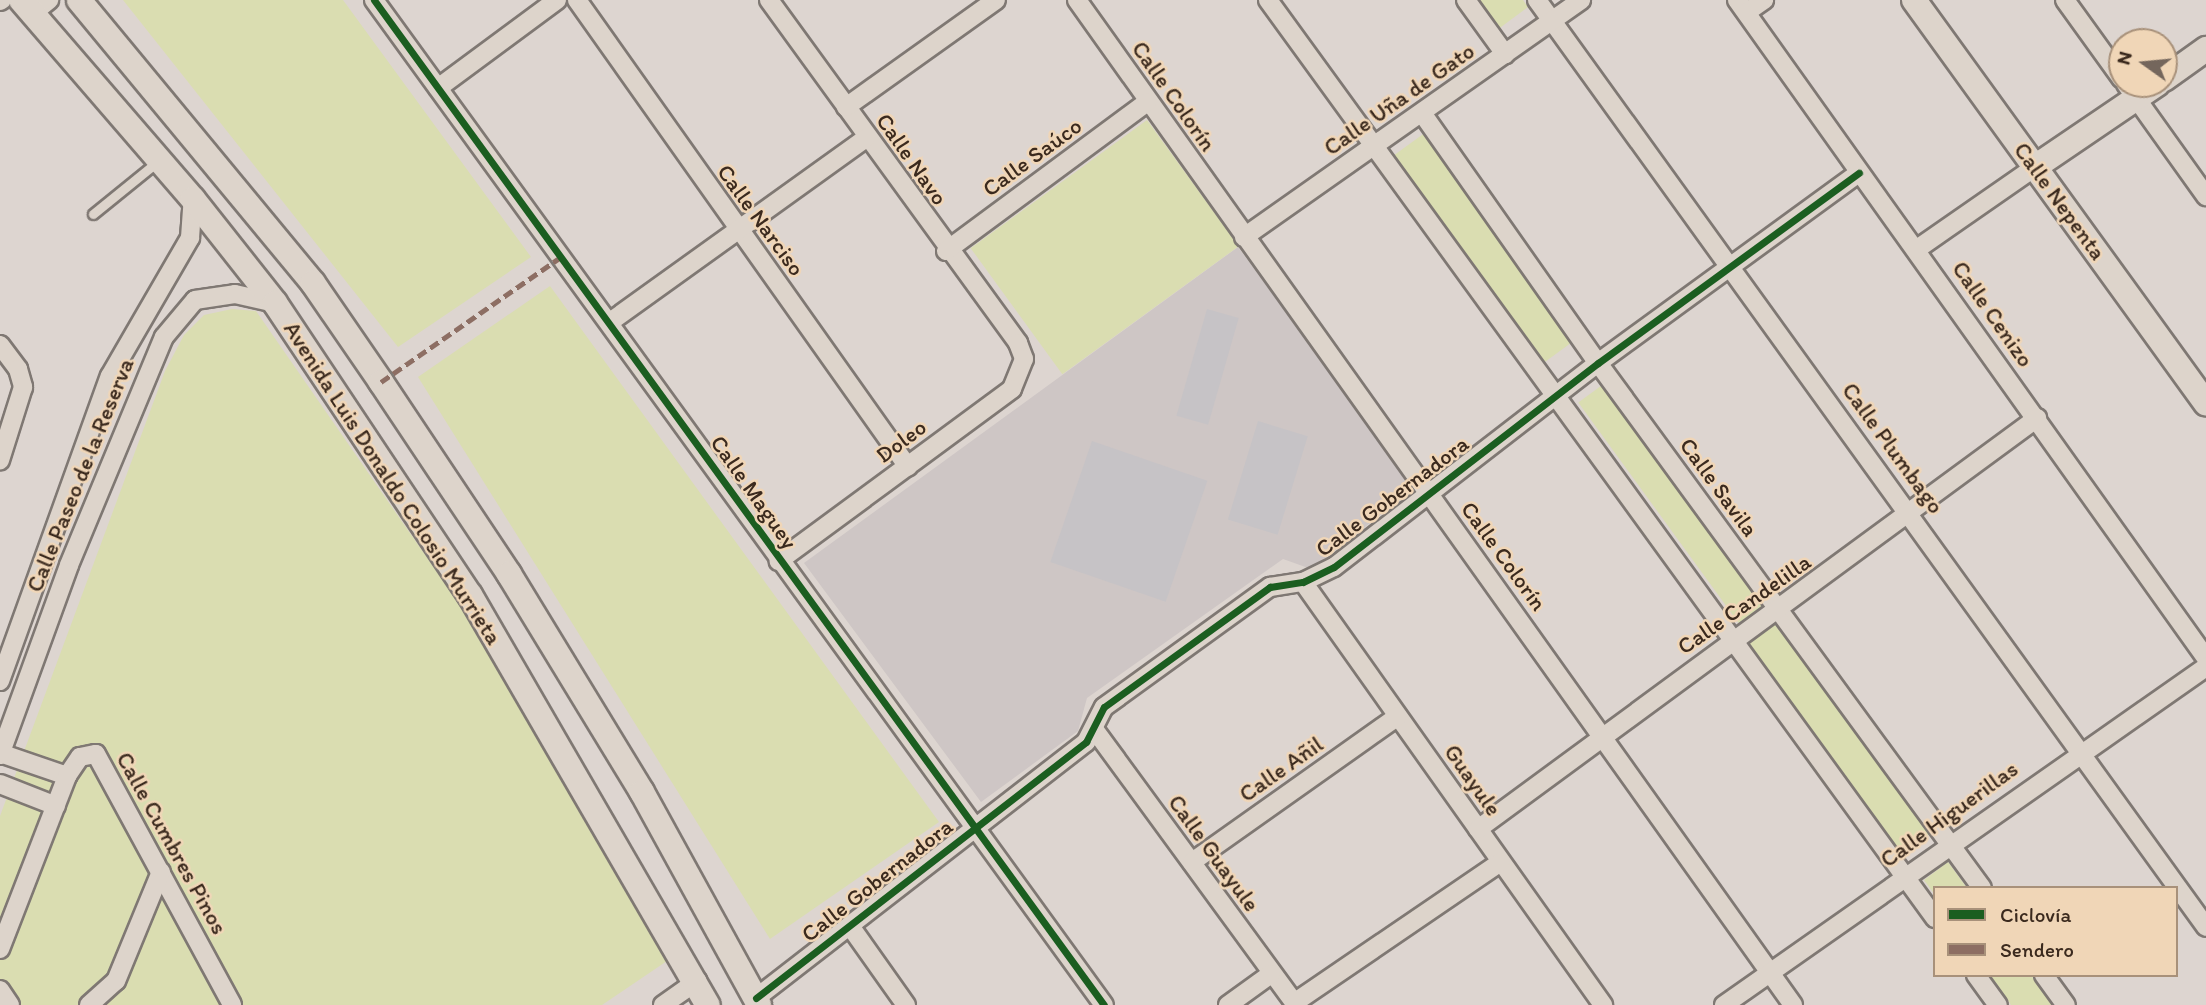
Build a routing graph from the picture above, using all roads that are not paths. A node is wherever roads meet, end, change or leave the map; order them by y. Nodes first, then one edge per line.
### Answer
1 (79, 0) edge
2 (374, 0) edge
3 (557, 0) edge
4 (577, 0) edge
5 (769, 0) edge
6 (996, 0) edge
7 (1077, 0) edge
8 (1268, 0) edge
9 (1466, 0) edge
10 (1536, 0) edge
11 (1581, 0) edge
12 (1764, 0) edge
13 (1914, 0) edge
14 (2065, 0) edge
15 (34, 4) edge
16 (1742, 6) edge
17 (1552, 22) junction
18 (2206, 49) edge
19 (1505, 54) junction
20 (2108, 59) edge
21 (2178, 69) edge
22 (438, 88) junction
23 (2115, 98) edge
24 (2136, 98) edge
25 (1147, 102) junction
26 (846, 107) junction
27 (1422, 113) junction
28 (866, 138) junction
29 (1371, 148) junction
30 (159, 161) junction
31 (2035, 166) junction
32 (1859, 173) junction
33 (2206, 196) edge
34 (193, 199) junction
35 (93, 214) dead end
36 (737, 228) junction
37 (1244, 237) junction
38 (1917, 249) junction
39 (946, 251) junction
40 (1732, 267) junction
41 (164, 283) junction
42 (275, 303) junction
43 (182, 310) junction
44 (610, 323) junction
45 (1018, 343) joint
46 (0, 345) edge
47 (1598, 363) junction
48 (1555, 395) junction
49 (2206, 404) edge
50 (2037, 418) junction
51 (5, 437) edge
52 (0, 460) edge
53 (908, 467) junction
54 (1429, 494) junction
55 (1910, 514) junction
56 (779, 561) junction
57 (1303, 582) junction
58 (1780, 610) junction
59 (1732, 643) junction
60 (2206, 658) edge
61 (2206, 667) edge
62 (0, 681) edge
63 (1398, 716) junction
64 (1094, 729) junction
65 (1602, 734) junction
66 (2078, 752) junction
67 (0, 754) edge
68 (67, 776) junction
69 (0, 784) edge
70 (56, 806) junction
71 (977, 826) junction
72 (1478, 829) junction
73 (1950, 842) junction
74 (1192, 862) junction
75 (1501, 862) junction
76 (161, 872) junction
77 (1904, 876) junction
78 (1981, 886) edge
79 (2176, 886) edge
80 (2178, 889) edge
81 (1933, 915) edge
82 (850, 926) junction
83 (2206, 927) edge
84 (0, 949) edge
85 (1271, 974) junction
86 (1770, 974) junction
87 (1977, 977) edge
88 (2045, 977) edge
89 (697, 981) junction
90 (0, 990) edge
91 (757, 1001) edge
92 (1295, 1004) edge
93 (10, 1005) edge
94 (89, 1005) edge
95 (232, 1005) edge
96 (663, 1005) edge
97 (708, 1005) edge
98 (906, 1005) edge
99 (1104, 1005) edge
100 (1228, 1005) edge
101 (1603, 1005) edge
102 (1724, 1005) edge
103 (1793, 1005) edge
104 (1998, 1005) edge
105 (2066, 1005) edge

1 - 91 main road, Avenida Luis Donaldo Colosio Murrieta
2 - 22 street, Calle Maguey
3 - 22 street
4 - 36 street, Calle Narciso
5 - 26 street, Calle Navo
6 - 26 street
7 - 25 street, Calle Colorín
8 - 29 street
9 - 19 street
10 - 17 street, Calle Plumbago
11 - 17 street, Calle Uña de Gato
12 - 16 street
13 - 31 main road, Calle Nepenta
14 - 20 street
15 - 30 main road, Avenida Luis Donaldo Colosio Murrieta
16 - 32 street, Calle Cenizo
17 - 19 street, Calle Uña de Gato
17 - 40 street, Calle Plumbago
18 - 21 main road
19 - 27 street, Calle Uña de Gato
22 - 44 street, Calle Maguey
23 - 31 main road
24 - 33 street
25 - 37 street, Calle Colorín
25 - 39 street, Calle Saúco
26 - 28 street, Calle Navo
27 - 29 street, Calle Uña de Gato
27 - 47 street, Calle Savila
28 - 36 street
28 - 39 street, Calle Navo
29 - 37 street, Calle Uña de Gato
29 - 48 street
30 - 34 main road, Avenida Luis Donaldo Colosio Murrieta
30 - 35 lane
31 - 38 street
31 - 49 main road, Calle Nepenta
32 - 38 street, Calle Cenizo
32 - 40 street, Calle Gobernadora
34 - 41 street, Calle Paseo de la Reserva
34 - 42 main road, Avenida Luis Donaldo Colosio Murrieta
36 - 44 street
36 - 53 street, Calle Narciso
37 - 54 street, Calle Colorín
38 - 50 street, Calle Cenizo
39 - 45 street, Calle Navo
40 - 47 street, Calle Gobernadora
40 - 55 street, Calle Plumbago
41 - 43 street
41 - 62 street, Calle Paseo de la Reserva
42 - 43 street
42 - 89 main road, Avenida Luis Donaldo Colosio Murrieta
43 - 67 street, Calle Paseo de la Reserva
44 - 56 street, Calle Maguey
45 - 53 street, Doleo
46 - 51 street
47 - 48 street, Calle Gobernadora
47 - 58 street, Calle Savila
48 - 54 street, Calle Gobernadora
48 - 59 street
50 - 55 street, Calle Candelilla
50 - 60 street, Calle Cenizo
51 - 52 street
53 - 56 street, Doleo
54 - 57 street, Calle Gobernadora
54 - 65 street, Calle Colorín
55 - 58 street, Calle Candelilla
55 - 66 street, Calle Plumbago
56 - 71 street, Calle Maguey
57 - 63 street, Guayule
57 - 64 street, Calle Gobernadora
58 - 59 street, Calle Candelilla
58 - 73 street, Calle Savila
59 - 65 street, Calle Candelilla
59 - 77 street
61 - 66 street, Calle Higuerillas
63 - 72 street, Guayule
63 - 74 street, Calle Añil
64 - 71 street, Calle Gobernadora
64 - 74 street, Calle Guayule
65 - 72 street, Calle Candelilla
65 - 86 street, Calle Colorín
66 - 73 street, Calle Higuerillas
66 - 79 street, Calle Plumbago
67 - 68 street
68 - 70 street, Calle Cumbres Pinos
68 - 76 street, Calle Cumbres Pinos
69 - 70 street
70 - 84 street, Calle Cumbres Pinos
71 - 82 street, Calle Gobernadora
71 - 99 street, Calle Maguey
72 - 75 street, Guayule
73 - 77 street, Calle Higuerillas
73 - 78 street, Calle Savila
74 - 85 street, Calle Guayule
75 - 92 street
75 - 101 street, Guayule
76 - 94 street
76 - 95 street, Calle Cumbres Pinos
77 - 81 street
77 - 86 street, Calle Higuerillas
80 - 83 street, Calle Plumbago
82 - 91 street, Calle Gobernadora
82 - 98 street
85 - 92 street, Calle Guayule
85 - 100 street
86 - 102 street, Calle Higuerillas
86 - 103 street, Calle Colorín
87 - 104 street
88 - 105 street
89 - 96 street
89 - 97 main road, Avenida Luis Donaldo Colosio Murrieta
90 - 93 street

